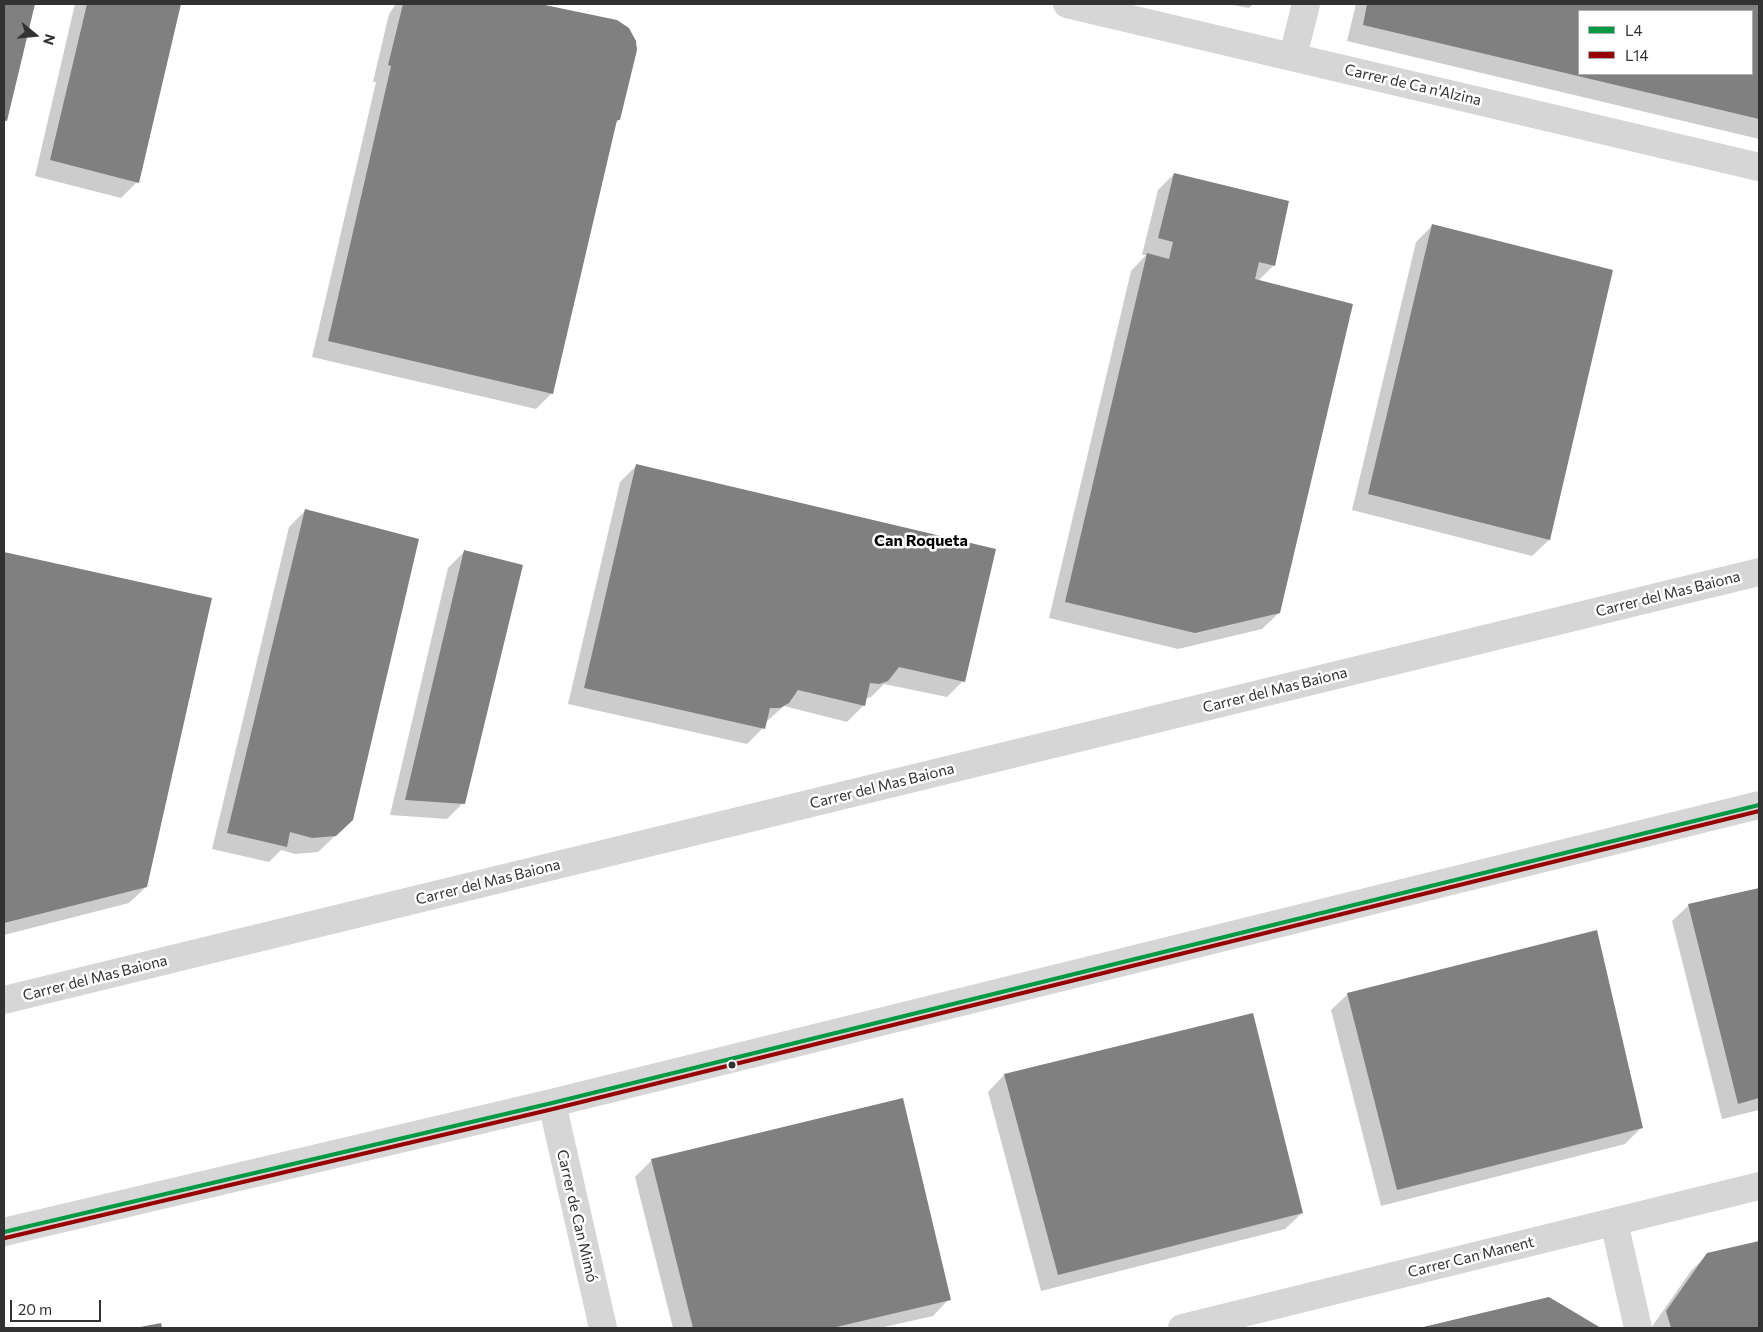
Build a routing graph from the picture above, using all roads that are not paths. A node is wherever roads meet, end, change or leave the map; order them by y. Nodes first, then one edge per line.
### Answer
1 (1067, 4) edge
2 (1306, 4) edge
3 (1293, 56) junction
4 (1759, 167) edge
5 (1759, 572) edge
6 (1759, 805) edge
7 (4, 1000) edge
8 (552, 1103) junction
9 (1759, 1186) edge
10 (1614, 1222) junction
11 (4, 1232) edge
12 (603, 1328) edge
13 (1182, 1328) edge
14 (1638, 1328) edge

1 - 3 street, Carrer de Ca n'Alzina
2 - 3 street
3 - 4 street, Carrer de Ca n'Alzina
5 - 7 street, Carrer del Mas Baiona
6 - 8 street
8 - 11 street
8 - 12 street, Carrer de Can Mimó
9 - 10 street, Carrer Can Manent
10 - 13 street, Carrer Can Manent
10 - 14 street

